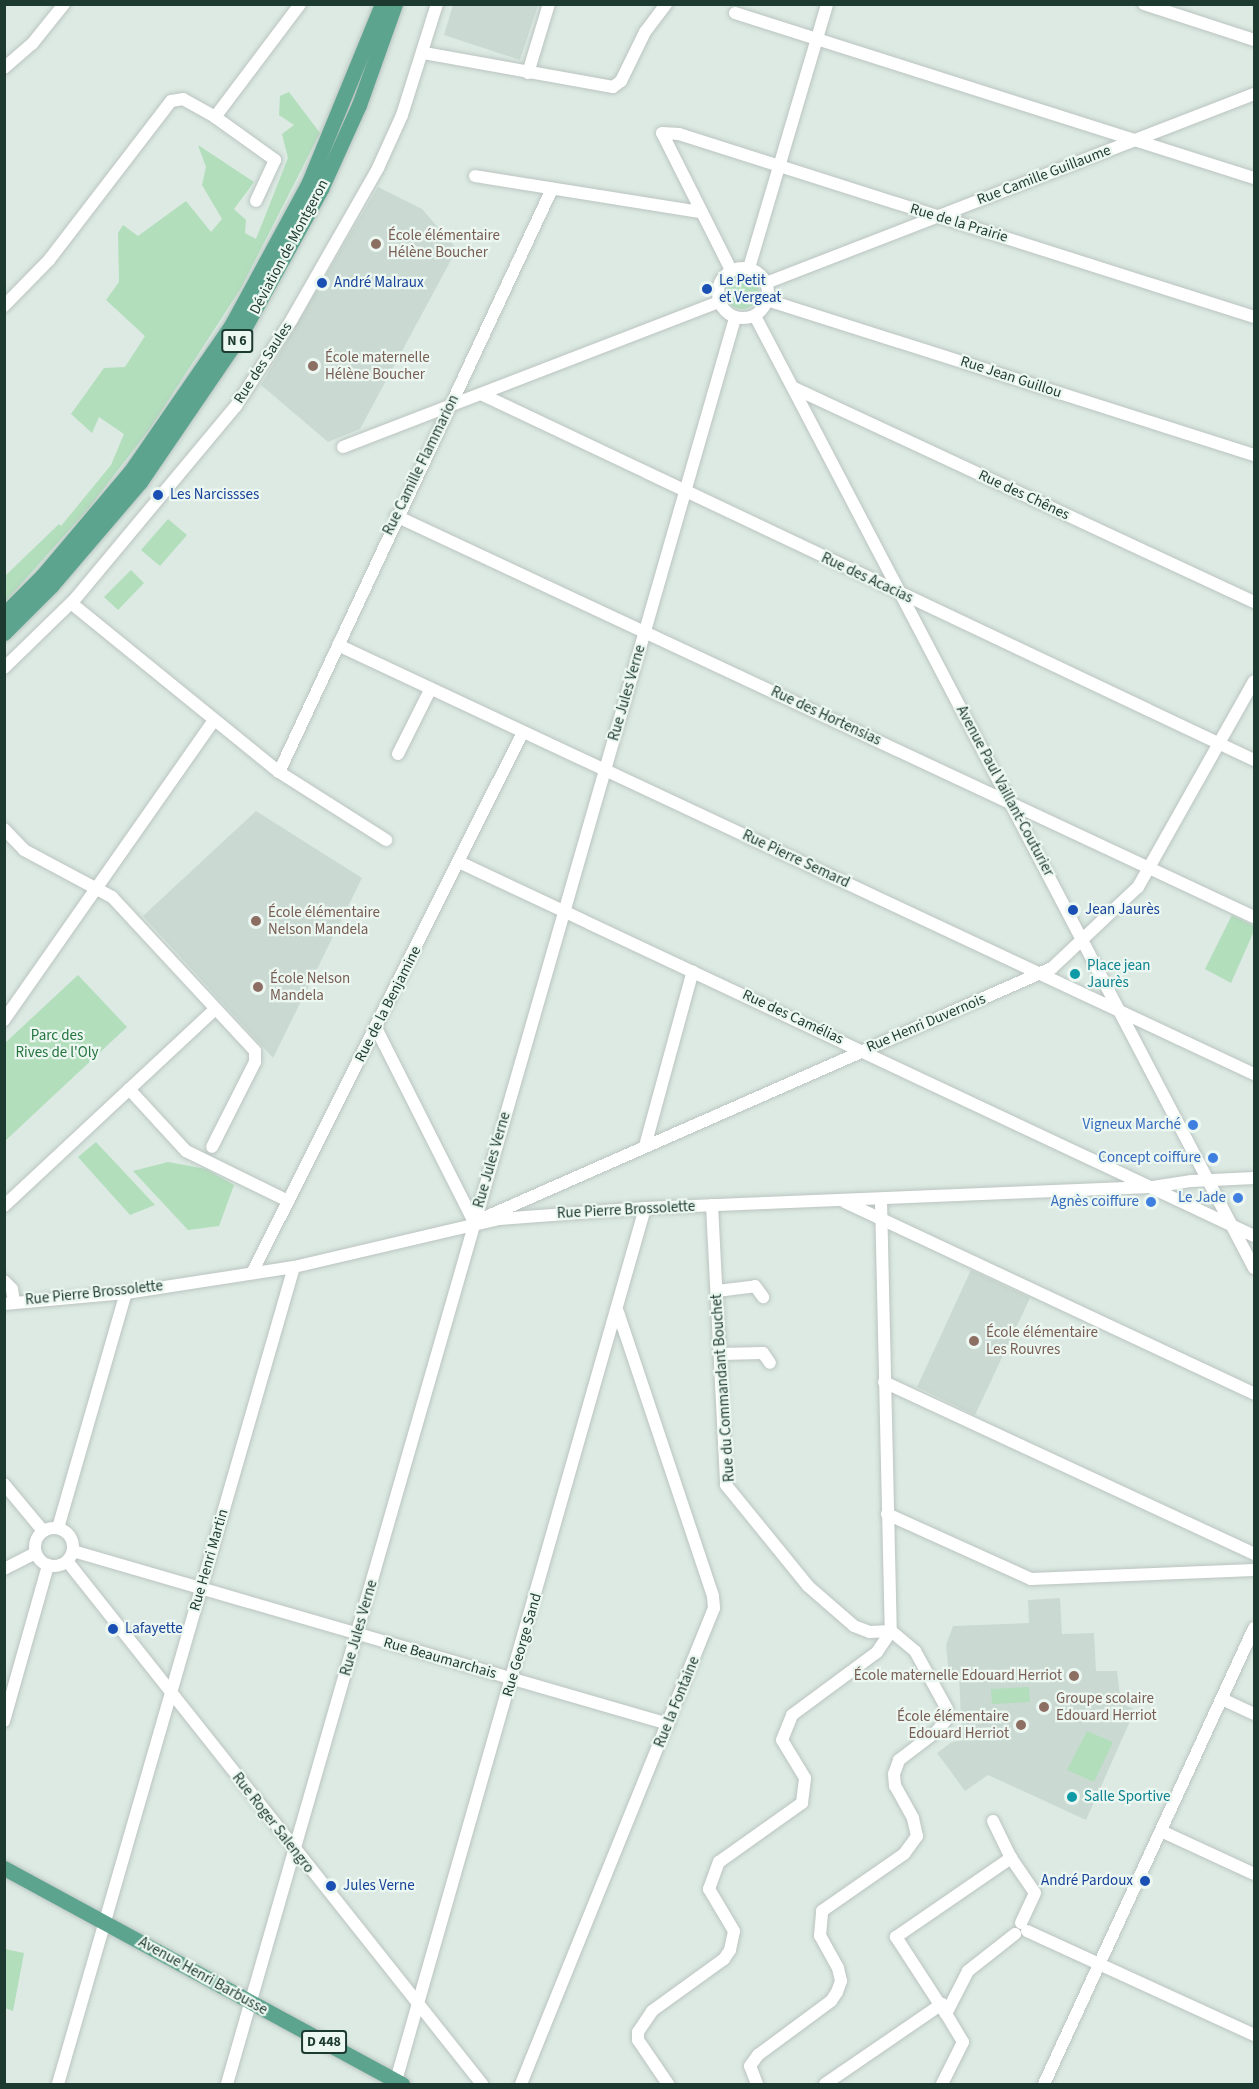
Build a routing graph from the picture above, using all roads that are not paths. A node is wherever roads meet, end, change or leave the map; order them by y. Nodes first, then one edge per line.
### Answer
1 (64, 4) edge
2 (300, 4) edge
3 (382, 4) edge
4 (396, 4) edge
5 (438, 4) edge
6 (549, 4) edge
7 (666, 4) edge
8 (826, 4) edge
9 (1144, 4) edge
10 (735, 13) dead end
11 (817, 39) junction
12 (1254, 40) edge
13 (424, 53) junction
14 (4, 68) edge
15 (528, 73) junction
16 (1254, 94) edge
17 (215, 117) junction
18 (1135, 140) junction
19 (780, 166) junction
20 (474, 176) dead end
21 (1254, 178) edge
22 (552, 189) junction
23 (255, 201) dead end
24 (700, 212) junction
25 (938, 216) junction
26 (749, 268) junction
27 (731, 270) junction
28 (766, 283) junction
29 (767, 300) junction
30 (719, 302) junction
31 (4, 306) edge
32 (755, 316) junction
33 (1254, 317) edge
34 (735, 318) junction
35 (794, 388) junction
36 (481, 394) junction
37 (450, 406) junction
38 (343, 447) dead end
39 (1254, 455) edge
40 (685, 492) junction
41 (396, 516) junction
42 (900, 593) junction
43 (1254, 602) edge
44 (70, 603) junction
45 (4, 614) edge
46 (645, 631) junction
47 (4, 633) edge
48 (338, 645) junction
49 (4, 668) edge
50 (1254, 681) edge
51 (430, 690) junction
52 (214, 720) junction
53 (522, 734) junction
54 (1220, 744) junction
55 (398, 754) dead end
56 (1254, 760) edge
57 (605, 770) junction
58 (279, 772) junction
59 (1013, 803) junction
60 (4, 829) edge
61 (386, 840) dead end
62 (459, 862) junction
63 (1151, 868) junction
64 (97, 888) junction
65 (564, 911) junction
66 (1254, 917) edge
67 (1083, 940) junction
68 (693, 971) junction
69 (1042, 974) junction
70 (215, 1009) junction
71 (1121, 1012) junction
72 (4, 1020) edge
73 (376, 1029) junction
74 (862, 1049) junction
75 (1254, 1074) edge
76 (129, 1089) junction
77 (645, 1146) junction
78 (212, 1147) dead end
79 (1094, 1159) junction
80 (1254, 1178) edge
81 (1209, 1181) junction
82 (1153, 1187) junction
83 (1119, 1188) junction
84 (536, 1194) junction
85 (881, 1200) junction
86 (288, 1201) junction
87 (844, 1201) junction
88 (712, 1205) junction
89 (4, 1206) edge
90 (645, 1208) junction
91 (541, 1216) junction
92 (882, 1219) junction
93 (474, 1222) junction
94 (1234, 1229) junction
95 (1254, 1236) edge
96 (294, 1267) junction
97 (1254, 1268) edge
98 (252, 1273) junction
99 (4, 1281) edge
100 (717, 1291) junction
101 (126, 1293) junction
102 (763, 1297) dead end
103 (9, 1303) edge
104 (618, 1312) junction
105 (720, 1354) junction
106 (770, 1363) dead end
107 (884, 1382) junction
108 (1254, 1394) edge
109 (4, 1484) edge
110 (887, 1514) junction
111 (58, 1528) junction
112 (43, 1531) junction
113 (35, 1554) junction
114 (1254, 1554) edge
115 (70, 1556) junction
116 (48, 1565) junction
117 (1252, 1568) edge
118 (4, 1569) edge
119 (200, 1589) junction
120 (1254, 1628) edge
121 (891, 1632) junction
122 (357, 1634) junction
123 (512, 1679) junction
124 (170, 1692) junction
125 (1222, 1699) junction
126 (1254, 1714) edge
127 (4, 1721) edge
128 (668, 1724) junction
129 (993, 1821) dead end
130 (1161, 1831) junction
131 (293, 1849) junction
132 (1011, 1858) junction
133 (4, 1868) edge
134 (1254, 1874) edge
135 (104, 1922) junction
136 (1021, 1930) junction
137 (1100, 1963) junction
138 (251, 2003) junction
139 (418, 2006) junction
140 (944, 2009) junction
141 (1254, 2035) edge
142 (398, 2083) edge
143 (58, 2085) edge
144 (227, 2085) edge
145 (482, 2085) edge
146 (521, 2085) edge
147 (668, 2085) edge
148 (757, 2085) edge
149 (825, 2085) edge
150 (942, 2085) edge
151 (1044, 2085) edge

1 - 14 street
2 - 17 street
3 - 45 main road, Déviation de Montgeron / N 6
4 - 47 main road, Déviation de Montgeron / N 6
5 - 13 street, Rue des Saules
6 - 15 street
7 - 15 street
8 - 11 street
9 - 12 street
10 - 11 street
11 - 18 street
11 - 19 street
13 - 15 street
13 - 44 street, Rue des Saules
16 - 18 street, Rue Camille Guillaume
17 - 23 street
17 - 31 street
18 - 21 street
18 - 25 street, Rue Camille Guillaume
19 - 24 street, Rue de la Prairie
19 - 25 street, Rue de la Prairie
19 - 26 street
20 - 22 street
22 - 24 street
22 - 37 street, Rue Camille Flammarion
24 - 27 street
25 - 28 street, Rue Camille Guillaume
25 - 33 street, Rue de la Prairie
26 - 27 street
26 - 28 street
27 - 30 street
28 - 29 street
29 - 32 street
29 - 39 street, Rue Jean Guillou
30 - 34 street
30 - 36 street
32 - 34 street
32 - 35 street, Avenue Paul Vaillant-Couturier
34 - 40 street, Rue Jules Verne
35 - 42 street, Avenue Paul Vaillant-Couturier
35 - 43 street, Rue des Chênes
36 - 37 street
36 - 40 street, Rue des Acacias
37 - 38 street
37 - 41 street, Rue Camille Flammarion
40 - 42 street, Rue des Acacias
40 - 46 street, Rue Jules Verne
41 - 46 street, Rue des Hortensias
41 - 48 street, Rue Camille Flammarion
42 - 54 street, Rue des Acacias
42 - 59 street, Avenue Paul Vaillant-Couturier
44 - 49 street, Rue des Saules
44 - 52 street
46 - 57 street, Rue Jules Verne
46 - 59 street, Rue des Hortensias
48 - 51 street, Rue Pierre Semard
48 - 58 street, Rue Camille Flammarion
50 - 54 street, Rue Henri Duvernois
51 - 53 street, Rue Pierre Semard
51 - 55 street
52 - 58 street
52 - 64 street
53 - 57 street, Rue Pierre Semard
53 - 62 street, Rue de la Benjamine
54 - 56 street, Rue des Acacias
54 - 63 street, Rue Henri Duvernois
57 - 65 street, Rue Jules Verne
57 - 69 street, Rue Pierre Semard
58 - 61 street
59 - 63 street, Rue des Hortensias
59 - 67 street, Avenue Paul Vaillant-Couturier
60 - 64 street
62 - 65 street, Rue des Camélias
62 - 73 street, Rue de la Benjamine
63 - 66 street, Rue des Hortensias
63 - 67 street, Rue Henri Duvernois
64 - 70 street
64 - 72 street
65 - 68 street, Rue des Camélias
65 - 93 street, Rue Jules Verne
67 - 69 street, Rue Henri Duvernois
67 - 71 street, Avenue Paul Vaillant-Couturier
68 - 74 street, Rue des Camélias
68 - 77 street
69 - 71 street, Rue Pierre Semard
69 - 74 street, Rue Henri Duvernois
70 - 76 street
70 - 78 street
71 - 75 street, Rue Pierre Semard
71 - 81 street, Avenue Paul Vaillant-Couturier
73 - 86 street, Rue de la Benjamine
73 - 93 street
74 - 77 street, Rue Henri Duvernois
74 - 79 street, Rue des Camélias
76 - 86 street
76 - 89 street
77 - 84 street, Rue Henri Duvernois
79 - 82 street, Rue des Camélias
79 - 83 street
80 - 81 street, Rue Pierre Brossolette
81 - 82 street, Rue Pierre Brossolette
81 - 94 street, Avenue Paul Vaillant-Couturier
82 - 83 street, Rue Pierre Brossolette
82 - 94 street, Rue des Camélias
83 - 85 street, Rue Pierre Brossolette
84 - 91 street
84 - 93 street, Rue Henri Duvernois
85 - 87 street, Rue Pierre Brossolette
85 - 92 street
86 - 98 street, Rue de la Benjamine
87 - 88 street, Rue Pierre Brossolette
87 - 92 street
88 - 90 street, Rue Pierre Brossolette
88 - 100 street, Rue du Commandant Bouchet
90 - 91 street, Rue Pierre Brossolette
90 - 104 street, Rue George Sand
91 - 93 street, Rue Pierre Brossolette
92 - 107 street
92 - 108 street
93 - 96 street, Rue Pierre Brossolette
93 - 122 street, Rue Jules Verne
94 - 95 street, Rue des Camélias
94 - 97 street, Avenue Paul Vaillant-Couturier
96 - 98 street, Rue Pierre Brossolette
96 - 119 street, Rue Henri Martin
98 - 101 street, Rue Pierre Brossolette
99 - 103 street
100 - 102 street
100 - 105 street, Rue du Commandant Bouchet
101 - 103 street, Rue Pierre Brossolette
101 - 111 street
104 - 123 street, Rue George Sand
104 - 128 street, Rue la Fontaine
105 - 106 street
105 - 121 street, Rue du Commandant Bouchet
107 - 110 street
107 - 114 street
109 - 112 street
110 - 117 street
110 - 121 street
111 - 112 street
111 - 115 street
112 - 113 street
113 - 116 street
113 - 118 street
115 - 116 street
115 - 119 street, Rue Beaumarchais
115 - 124 street, Rue Roger Salengro
116 - 127 street
119 - 122 street, Rue Beaumarchais
119 - 124 street, Rue Henri Martin
120 - 125 street
121 - 147 street
121 - 148 street
122 - 123 street, Rue Beaumarchais
122 - 131 street, Rue Jules Verne
123 - 128 street, Rue Beaumarchais
123 - 139 street, Rue George Sand
124 - 131 street, Rue Roger Salengro
124 - 135 street, Rue Henri Martin
125 - 126 street
125 - 130 street
128 - 146 street, Rue la Fontaine
129 - 132 street
130 - 134 street
130 - 137 street
131 - 138 street, Rue Jules Verne
131 - 139 street, Rue Roger Salengro
132 - 136 street
132 - 140 street
133 - 135 main road, Avenue Henri Barbusse / D 448
135 - 138 main road, Avenue Henri Barbusse / D 448
135 - 143 street, Rue Henri Martin
136 - 137 street
136 - 140 street
137 - 141 street
137 - 151 street
138 - 142 main road, Avenue Henri Barbusse / D 448
138 - 144 street, Rue Jules Verne
139 - 142 street, Rue George Sand
139 - 145 street, Rue Roger Salengro
140 - 149 street
140 - 150 street

